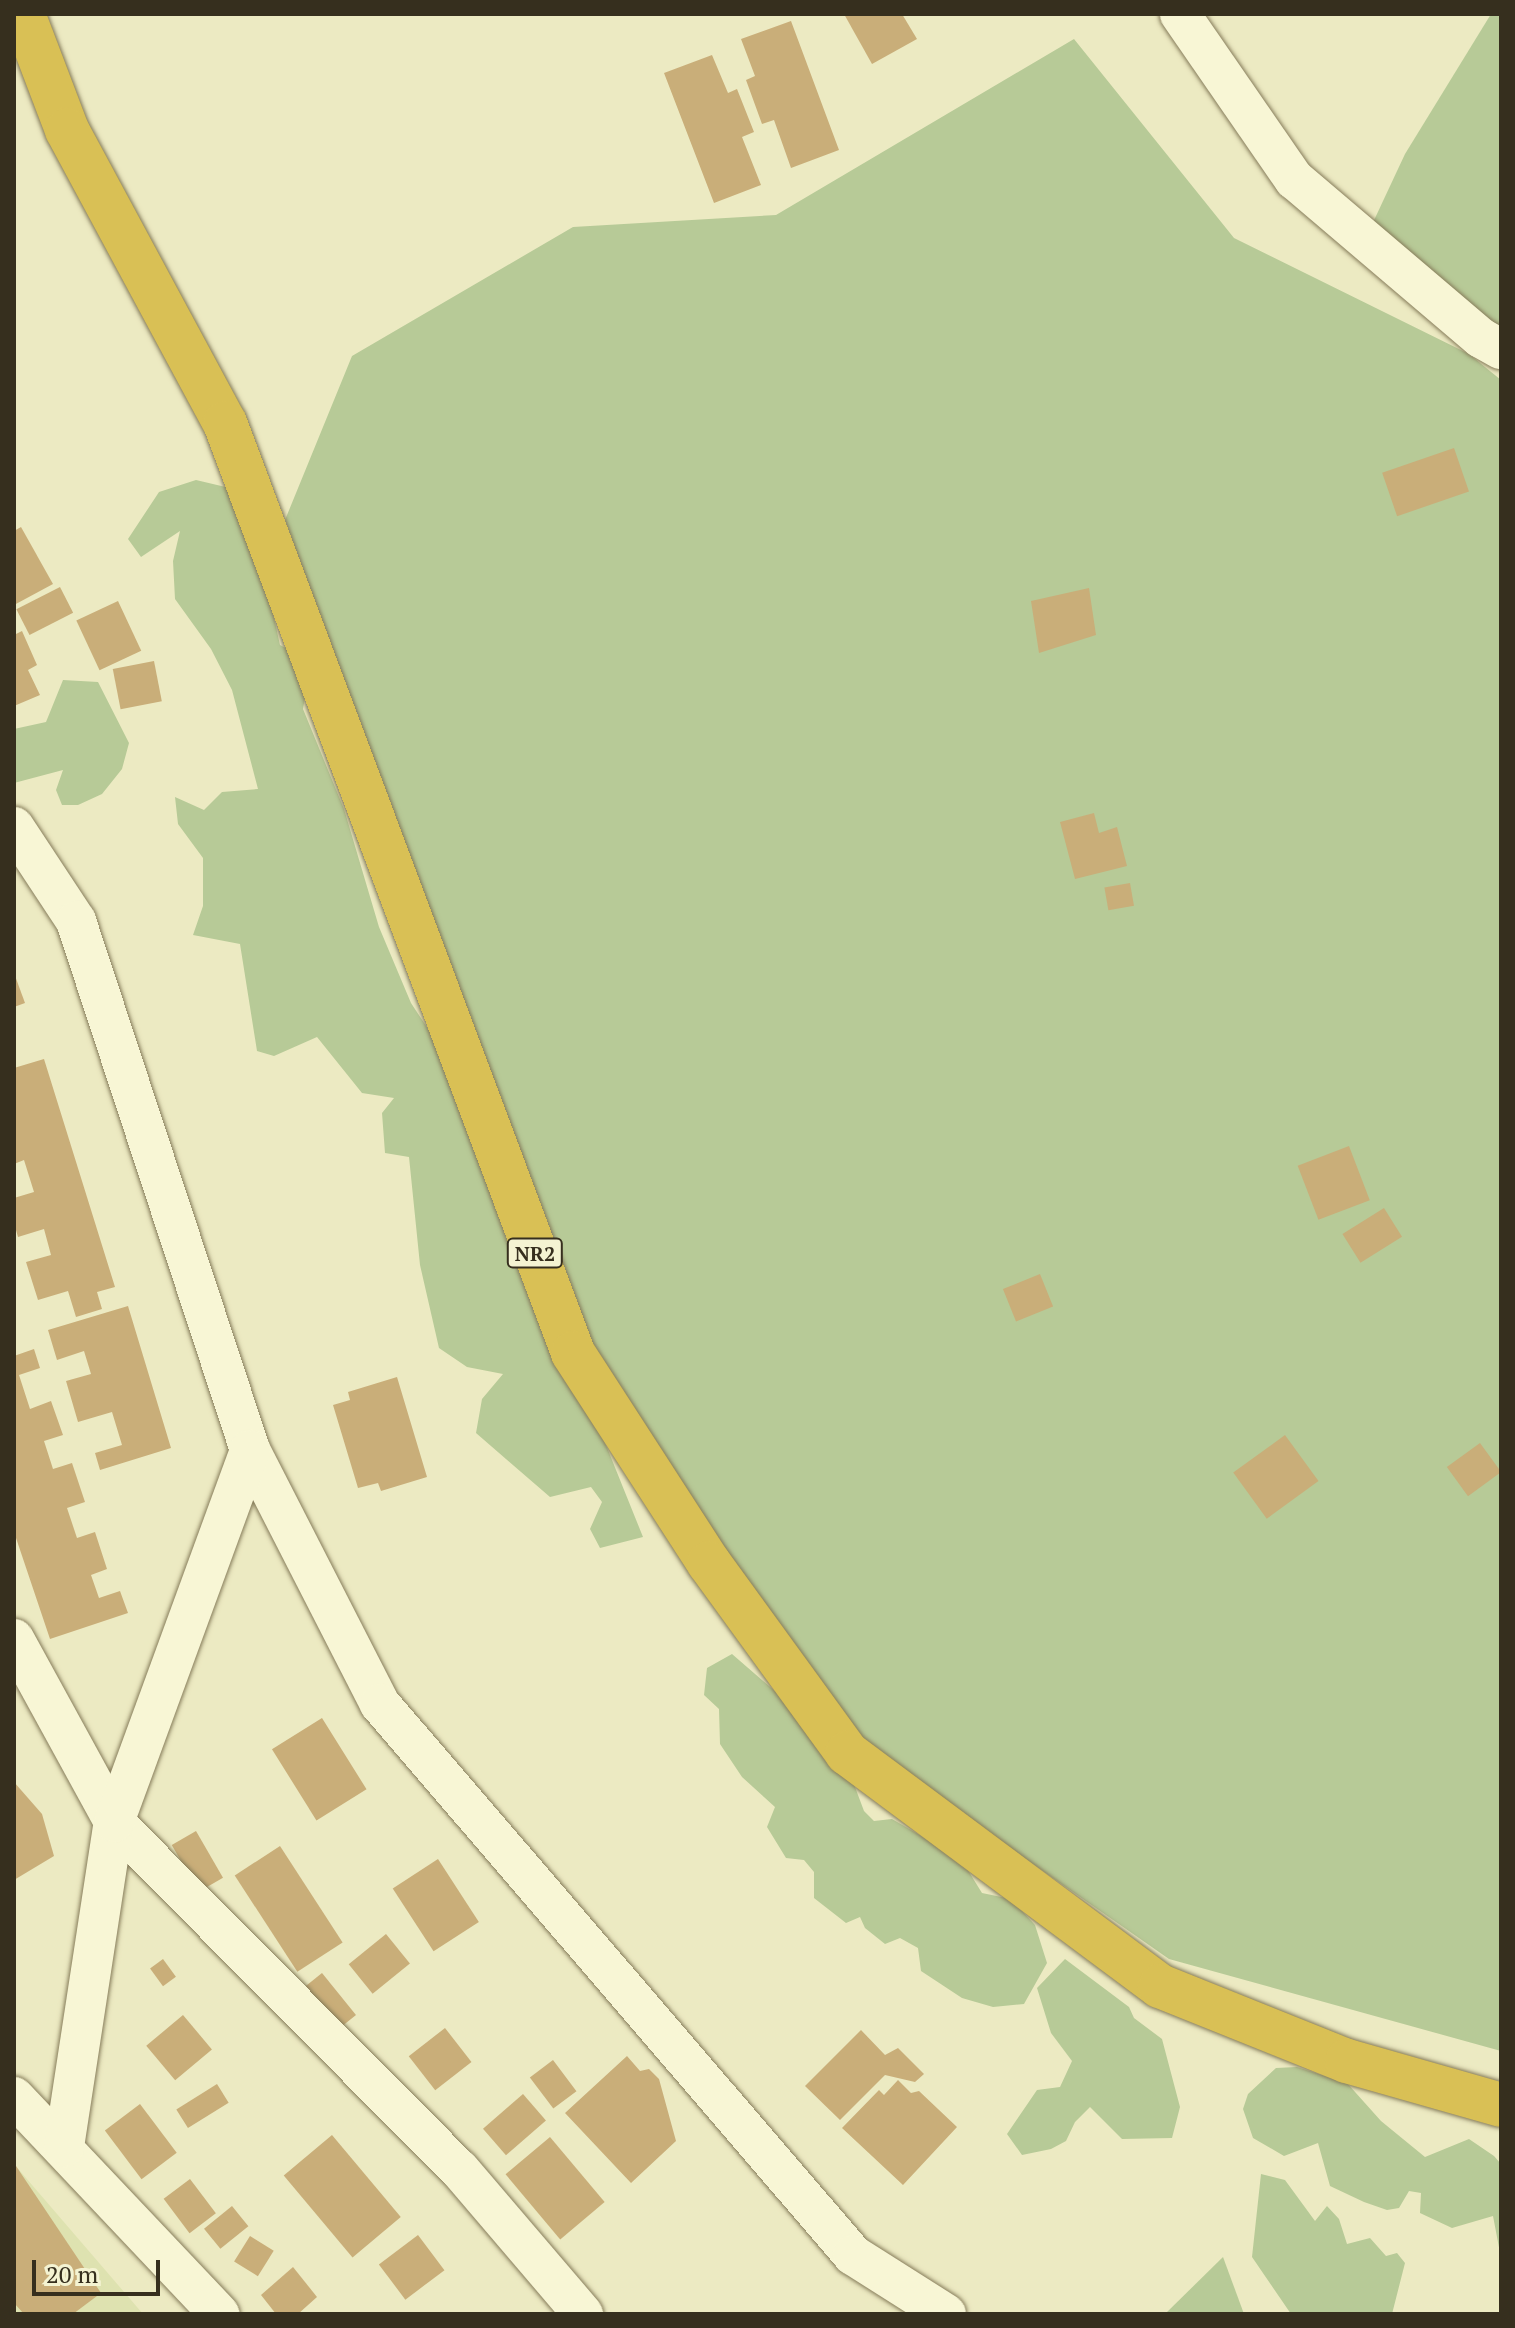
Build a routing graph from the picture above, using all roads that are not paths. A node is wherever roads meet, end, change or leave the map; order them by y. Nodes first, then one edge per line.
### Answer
1 (23, 14) edge
2 (1180, 14) edge
3 (1501, 349) edge
4 (14, 827) edge
5 (250, 1450) junction
6 (14, 1639) edge
7 (114, 1822) junction
8 (14, 2097) edge
9 (1501, 2105) edge
10 (64, 2147) junction
11 (219, 2314) edge
12 (583, 2314) edge
13 (946, 2314) edge

1 - 9 highway, NR2
2 - 3 street
4 - 5 street
5 - 7 street
5 - 13 street
6 - 7 street
7 - 10 street
7 - 12 street
8 - 10 street
10 - 11 street

